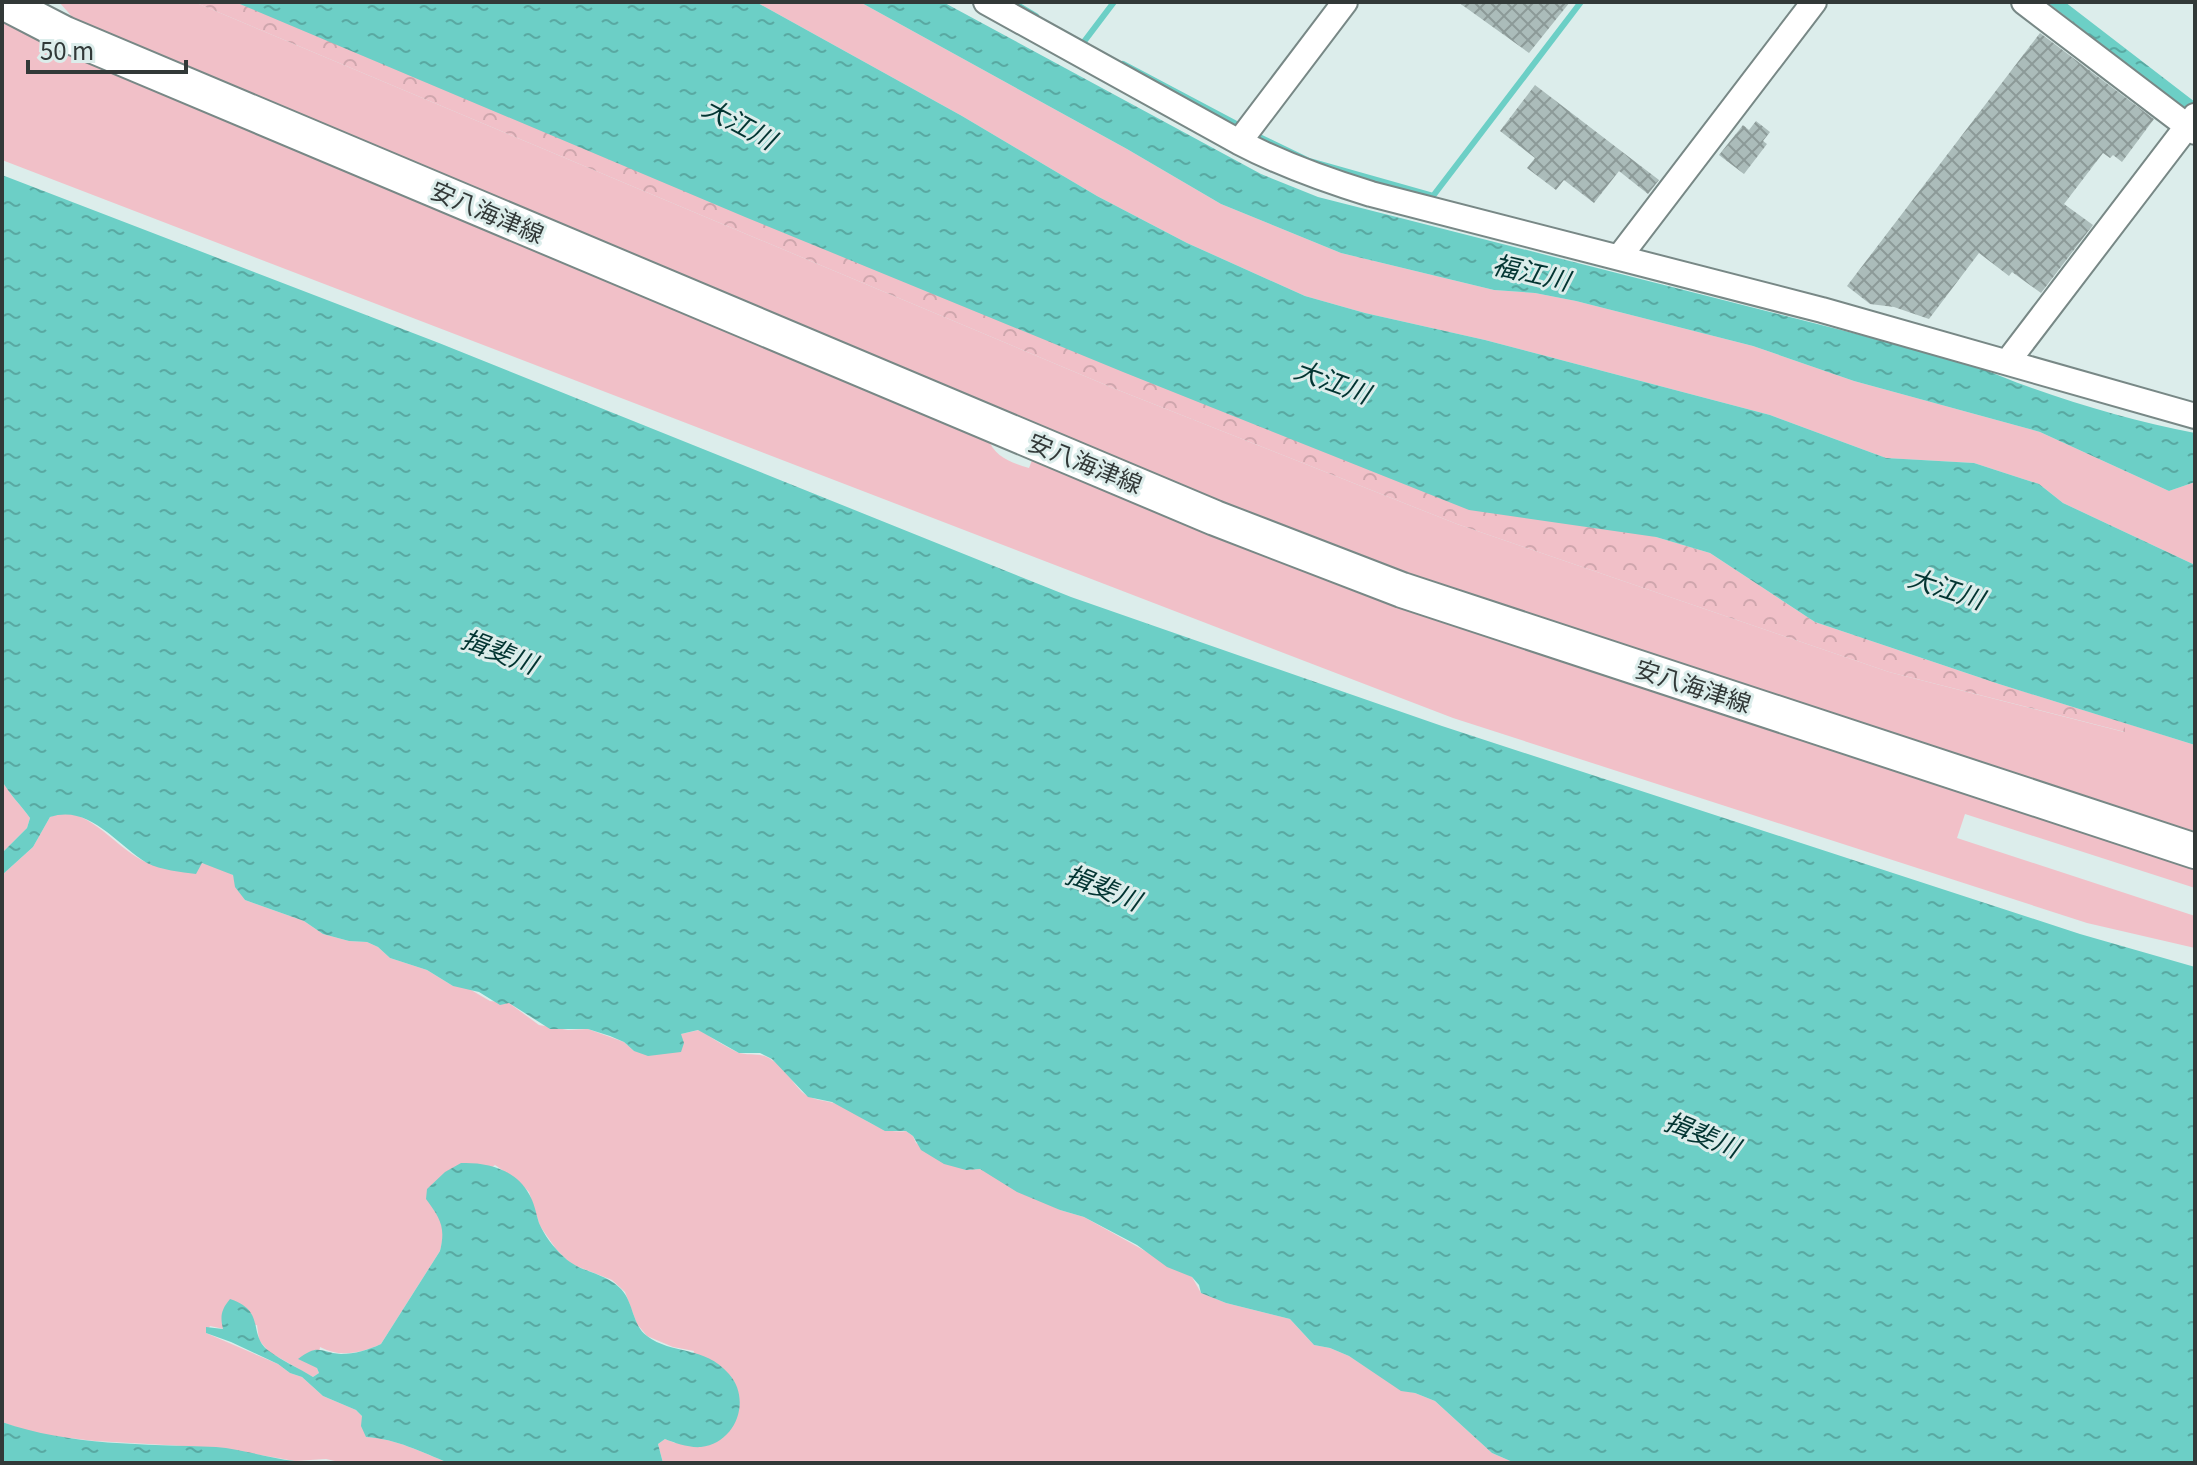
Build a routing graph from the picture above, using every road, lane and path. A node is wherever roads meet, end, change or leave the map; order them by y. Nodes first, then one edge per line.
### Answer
1 (3, 2) edge
2 (39, 2) edge
3 (986, 2) edge
4 (1345, 2) edge
5 (1814, 2) edge
6 (2024, 2) edge
7 (65, 34) junction
8 (2192, 124) edge
9 (1239, 142) junction
10 (1620, 256) junction
11 (2008, 361) junction
12 (2195, 416) edge
13 (2195, 851) edge

1 - 7 main road, 安八海津線
2 - 7 street
3 - 9 street
4 - 9 street
5 - 10 street
6 - 8 street
7 - 13 main road, 安八海津線
8 - 11 street
9 - 10 street
10 - 11 street
11 - 12 street

